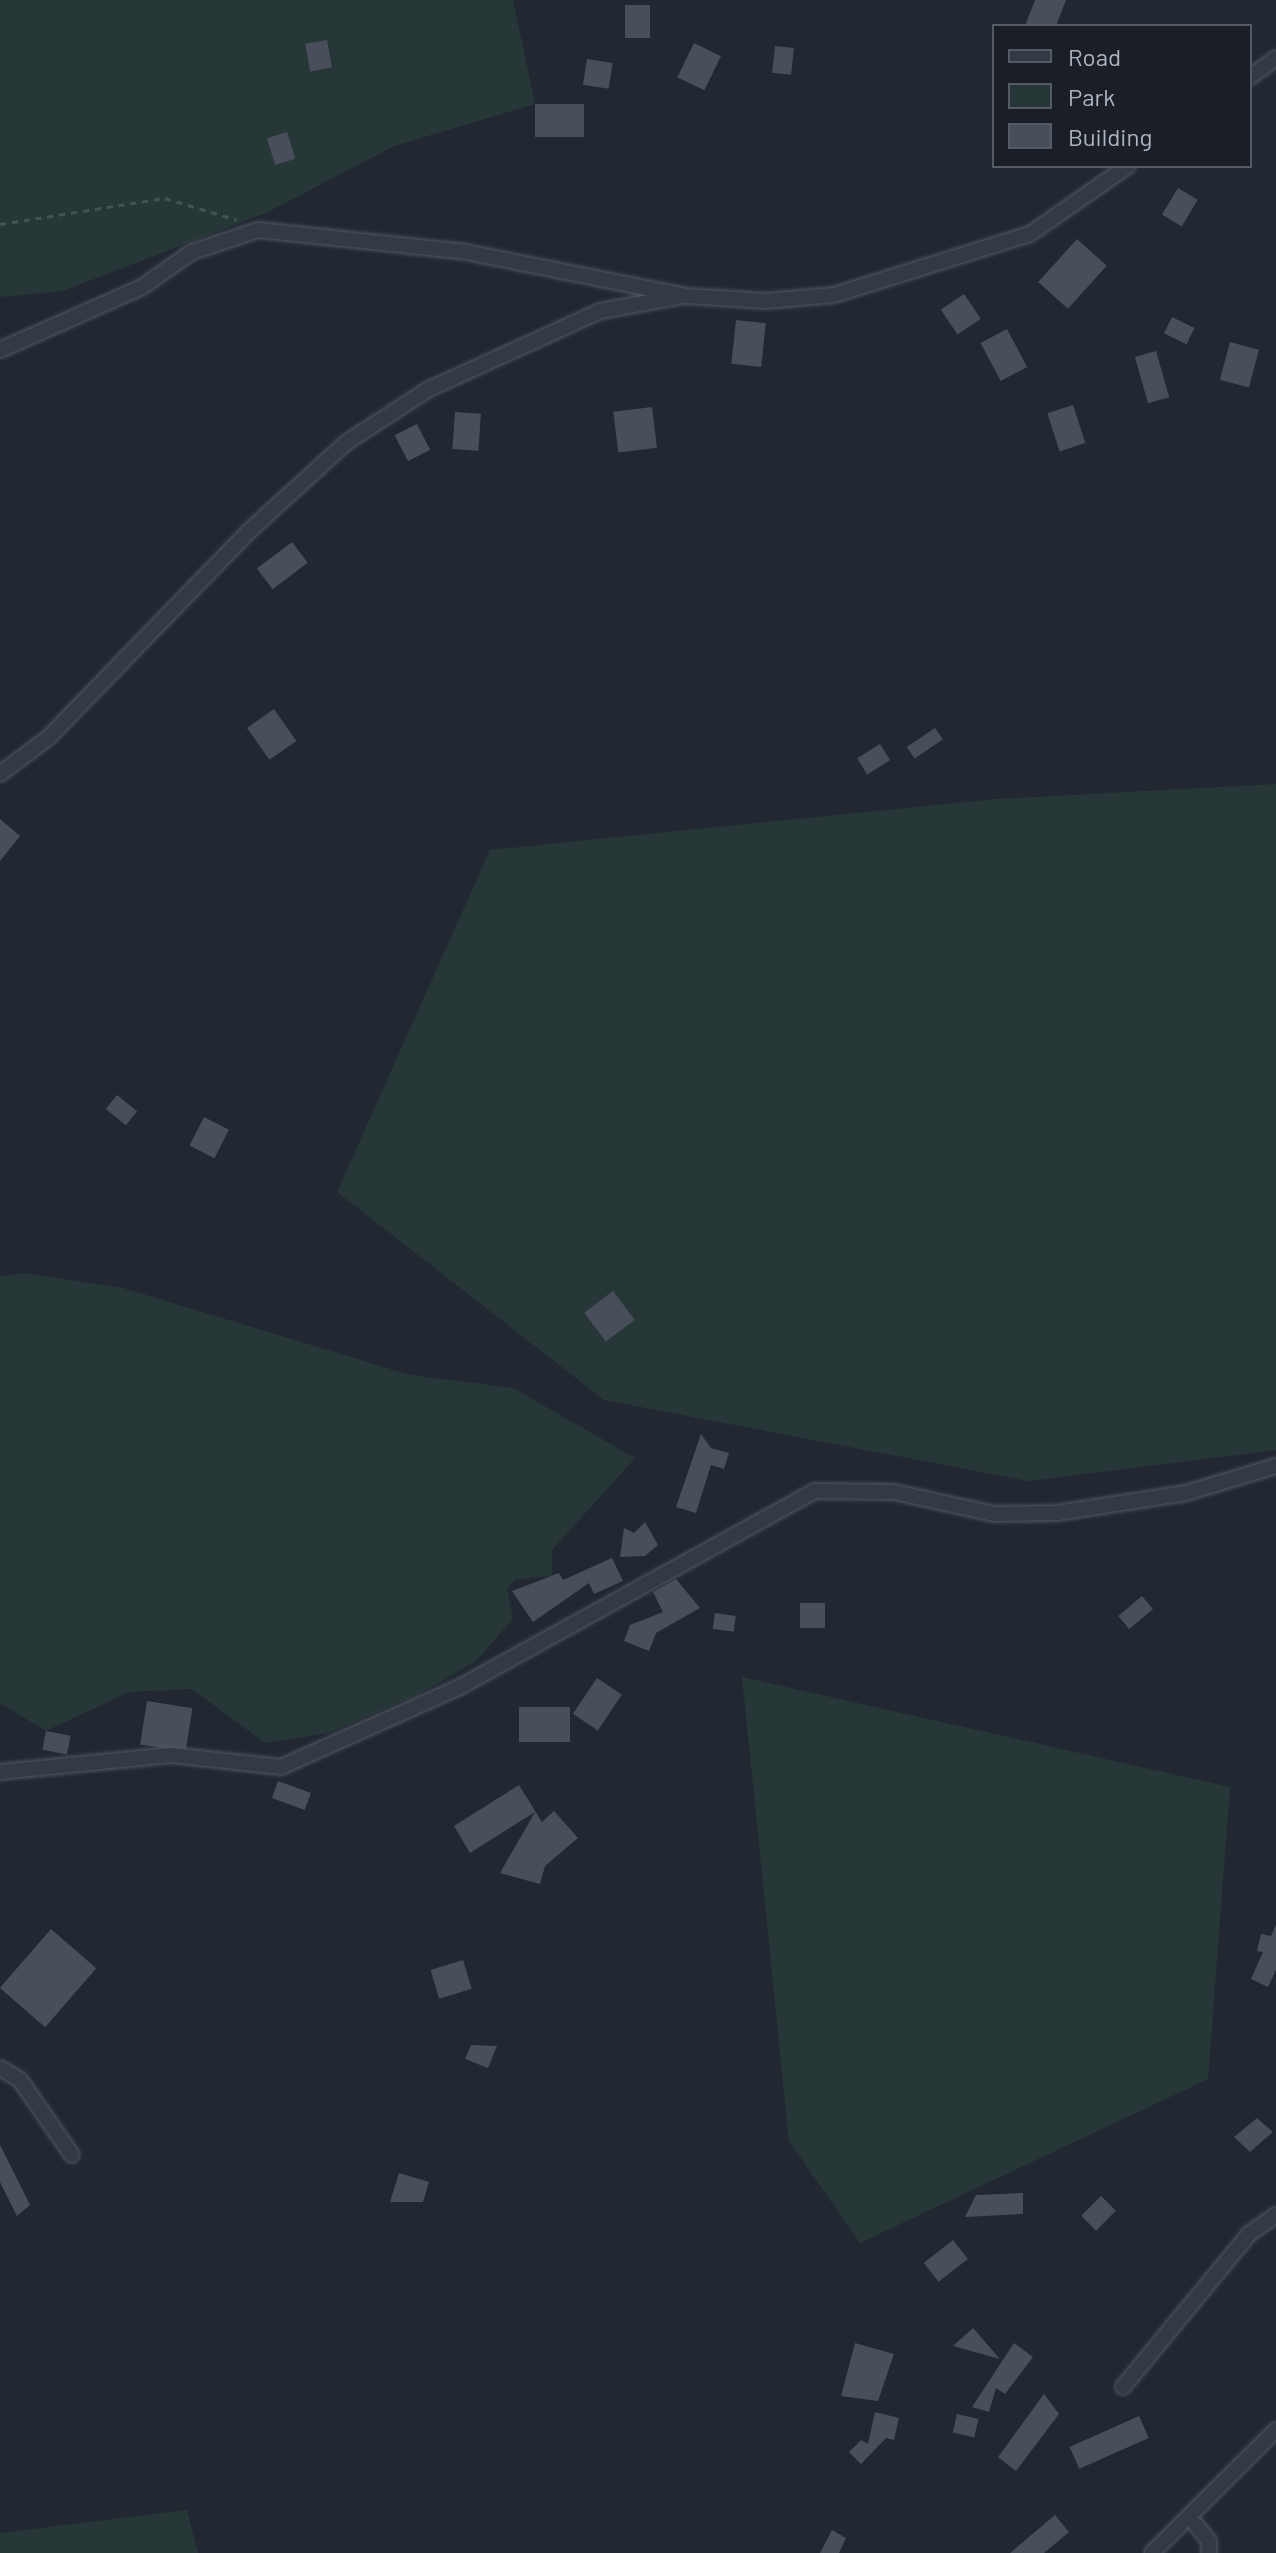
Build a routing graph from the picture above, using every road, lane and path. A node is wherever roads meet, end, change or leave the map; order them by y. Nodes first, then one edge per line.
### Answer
1 (1276, 58) edge
2 (1252, 76) edge
3 (1125, 168) edge
4 (248, 223) dead end
5 (0, 224) edge
6 (686, 296) junction
7 (0, 350) edge
8 (0, 774) edge
9 (1276, 1466) edge
10 (0, 1772) edge
11 (0, 2068) edge
12 (72, 2155) dead end
13 (1276, 2215) edge
14 (1123, 2387) dead end
15 (1276, 2430) edge
16 (1196, 2525) dead end
17 (1152, 2553) edge
18 (1209, 2553) edge

1 - 2 street
3 - 6 street
4 - 5 path
6 - 7 street
6 - 8 street
9 - 10 street
11 - 12 street
13 - 14 street
15 - 17 street
16 - 18 street

